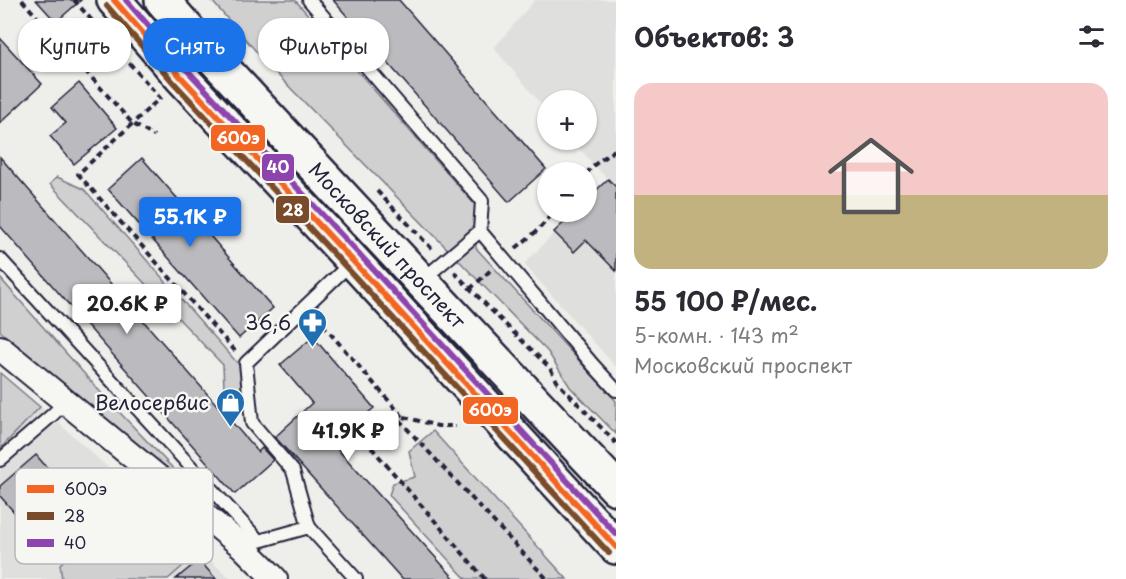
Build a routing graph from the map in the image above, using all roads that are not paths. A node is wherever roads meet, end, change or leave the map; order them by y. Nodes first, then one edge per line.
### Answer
1 (114, 0) edge
2 (162, 0) edge
3 (309, 0) edge
4 (480, 231) junction
5 (0, 259) edge
6 (353, 261) junction
7 (433, 271) junction
8 (0, 348) edge
9 (616, 390) edge
10 (66, 402) junction
11 (0, 460) edge
12 (152, 468) edge
13 (184, 468) edge
14 (616, 488) edge
15 (213, 501) edge
16 (213, 515) edge
17 (309, 527) junction
18 (251, 544) junction
19 (616, 547) edge
20 (351, 578) edge
21 (275, 579) edge

1 - 6 main road, Московский проспект
2 - 7 main road, Московский проспект
3 - 4 lane
4 - 7 lane
4 - 9 lane
5 - 13 lane
6 - 17 lane
6 - 19 main road, Московский проспект
7 - 14 main road, Московский проспект
8 - 10 street
10 - 11 lane
10 - 12 street
15 - 18 lane
16 - 18 street
17 - 18 lane
17 - 20 lane
18 - 21 street

